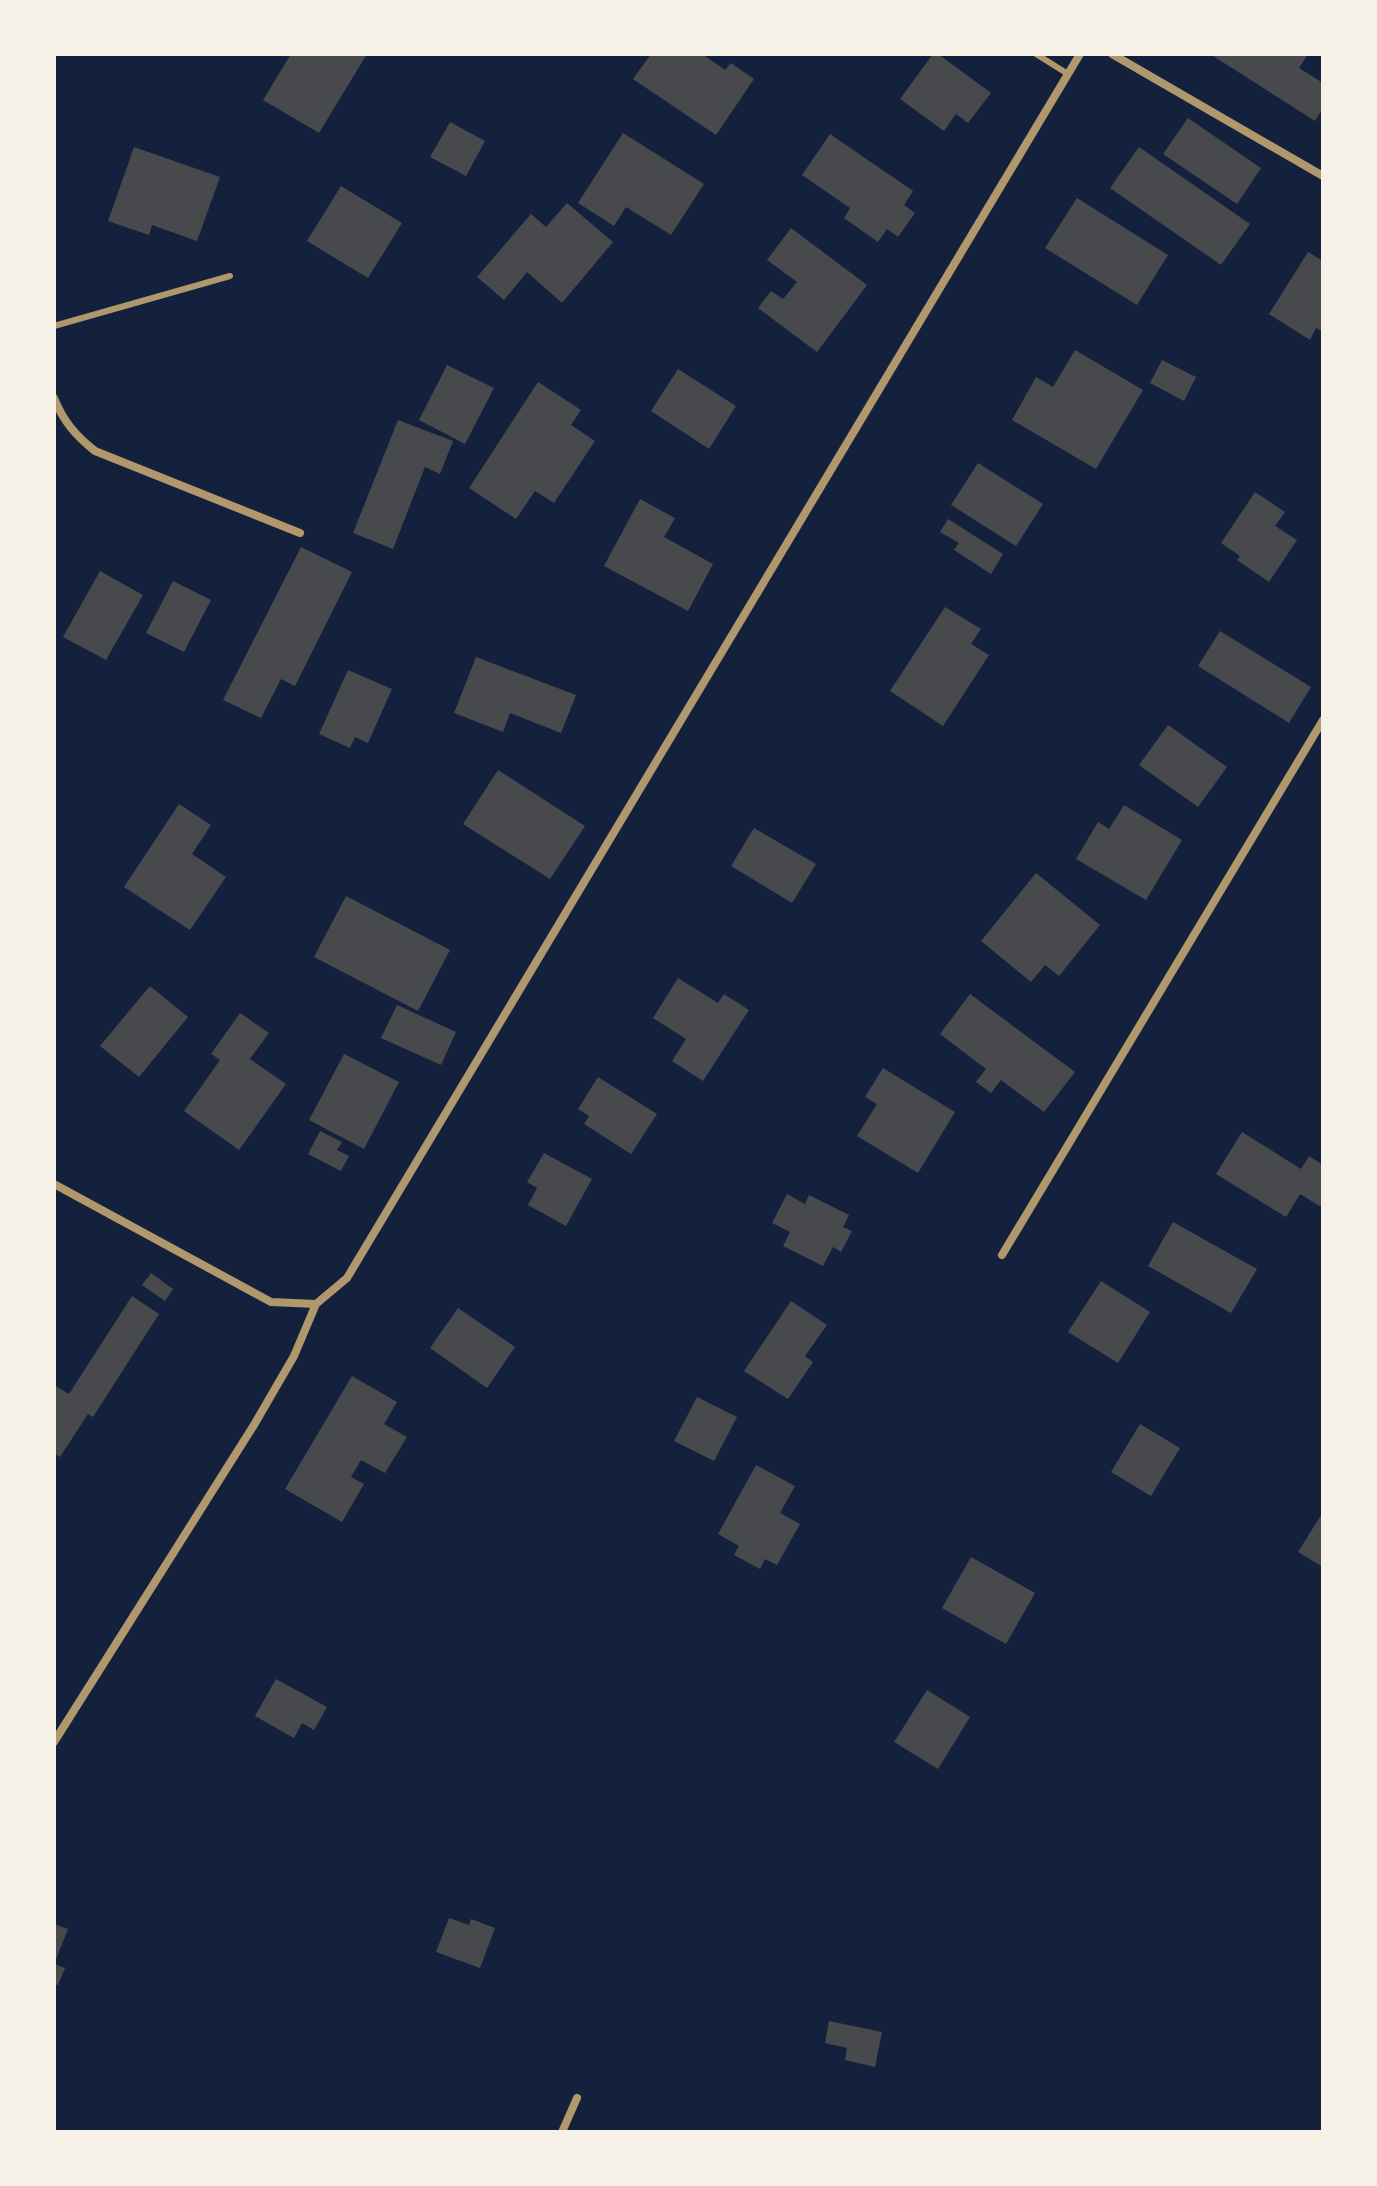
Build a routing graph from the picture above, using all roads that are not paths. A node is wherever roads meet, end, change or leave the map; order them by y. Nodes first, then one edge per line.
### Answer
1 (1036, 54) edge
2 (1080, 54) edge
3 (1112, 54) edge
4 (1068, 74) junction
5 (1323, 176) edge
6 (230, 276) dead end
7 (54, 326) edge
8 (54, 398) edge
9 (300, 533) dead end
10 (1323, 720) edge
11 (54, 1184) edge
12 (1002, 1255) dead end
13 (316, 1304) junction
14 (54, 1742) edge
15 (577, 2098) dead end
16 (562, 2132) edge

1 - 4 lane
2 - 4 street
3 - 5 street
4 - 13 street
6 - 7 lane
8 - 9 street
10 - 12 street
11 - 13 street
13 - 14 street
15 - 16 street

